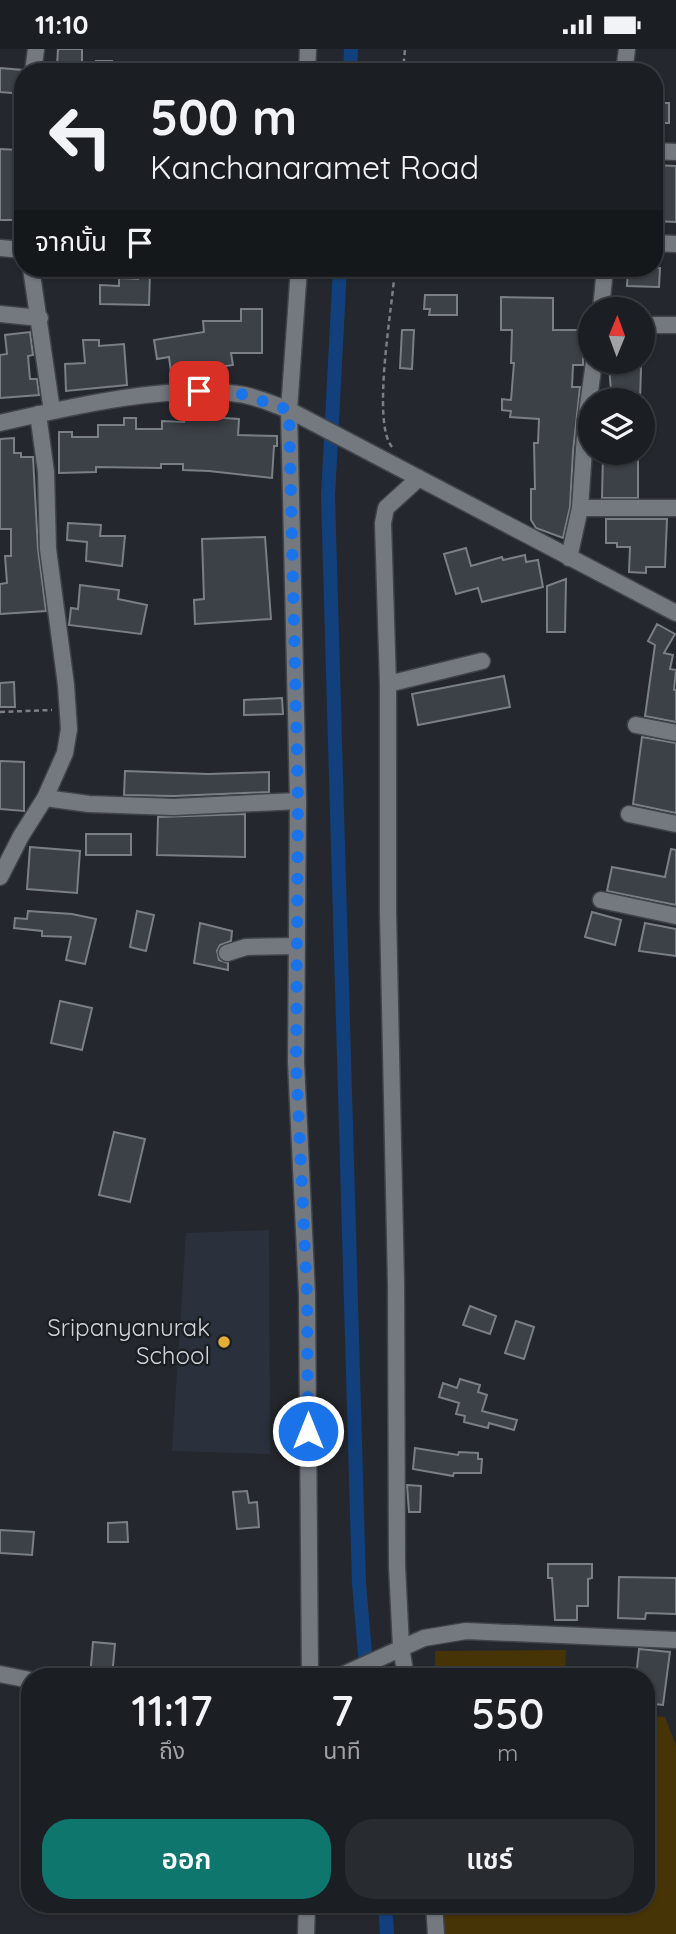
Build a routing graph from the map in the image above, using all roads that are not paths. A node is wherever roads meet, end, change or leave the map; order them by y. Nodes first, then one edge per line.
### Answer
1 (33, 277) edge
2 (298, 277) edge
3 (605, 277) edge
4 (603, 297) edge
5 (0, 314) edge
6 (40, 318) junction
7 (655, 325) edge
8 (676, 325) edge
9 (592, 375) edge
10 (289, 410) junction
11 (45, 413) junction
12 (0, 423) edge
13 (419, 478) junction
14 (580, 508) junction
15 (676, 508) edge
16 (569, 558) junction
17 (676, 613) edge
18 (482, 661) dead end
19 (387, 684) junction
20 (636, 725) dead end
21 (676, 733) edge
22 (45, 798) junction
23 (298, 801) junction
24 (629, 814) dead end
25 (676, 824) edge
26 (0, 877) edge
27 (600, 900) dead end
28 (676, 916) edge
29 (297, 946) junction
30 (227, 953) dead end
31 (676, 1640) edge
32 (398, 1649) junction
33 (310, 1668) edge
34 (357, 1668) edge
35 (403, 1668) edge
36 (0, 1674) edge
37 (21, 1678) edge
38 (307, 1913) edge
39 (435, 1913) edge
40 (306, 1934) edge
41 (436, 1934) edge

1 - 6 street
2 - 10 street
3 - 4 street
5 - 6 street
6 - 11 street
7 - 8 street
9 - 14 street
10 - 11 street
10 - 13 street
10 - 23 street
11 - 12 street
11 - 22 street
13 - 16 street
13 - 19 street
14 - 15 street
14 - 16 street
16 - 17 street
18 - 19 street
19 - 32 street
20 - 21 street
22 - 23 street
22 - 26 street
23 - 29 street
24 - 25 street
27 - 28 street
29 - 30 street
29 - 33 street
31 - 32 street
32 - 34 street
32 - 35 street
36 - 37 street
38 - 40 street
39 - 41 street

